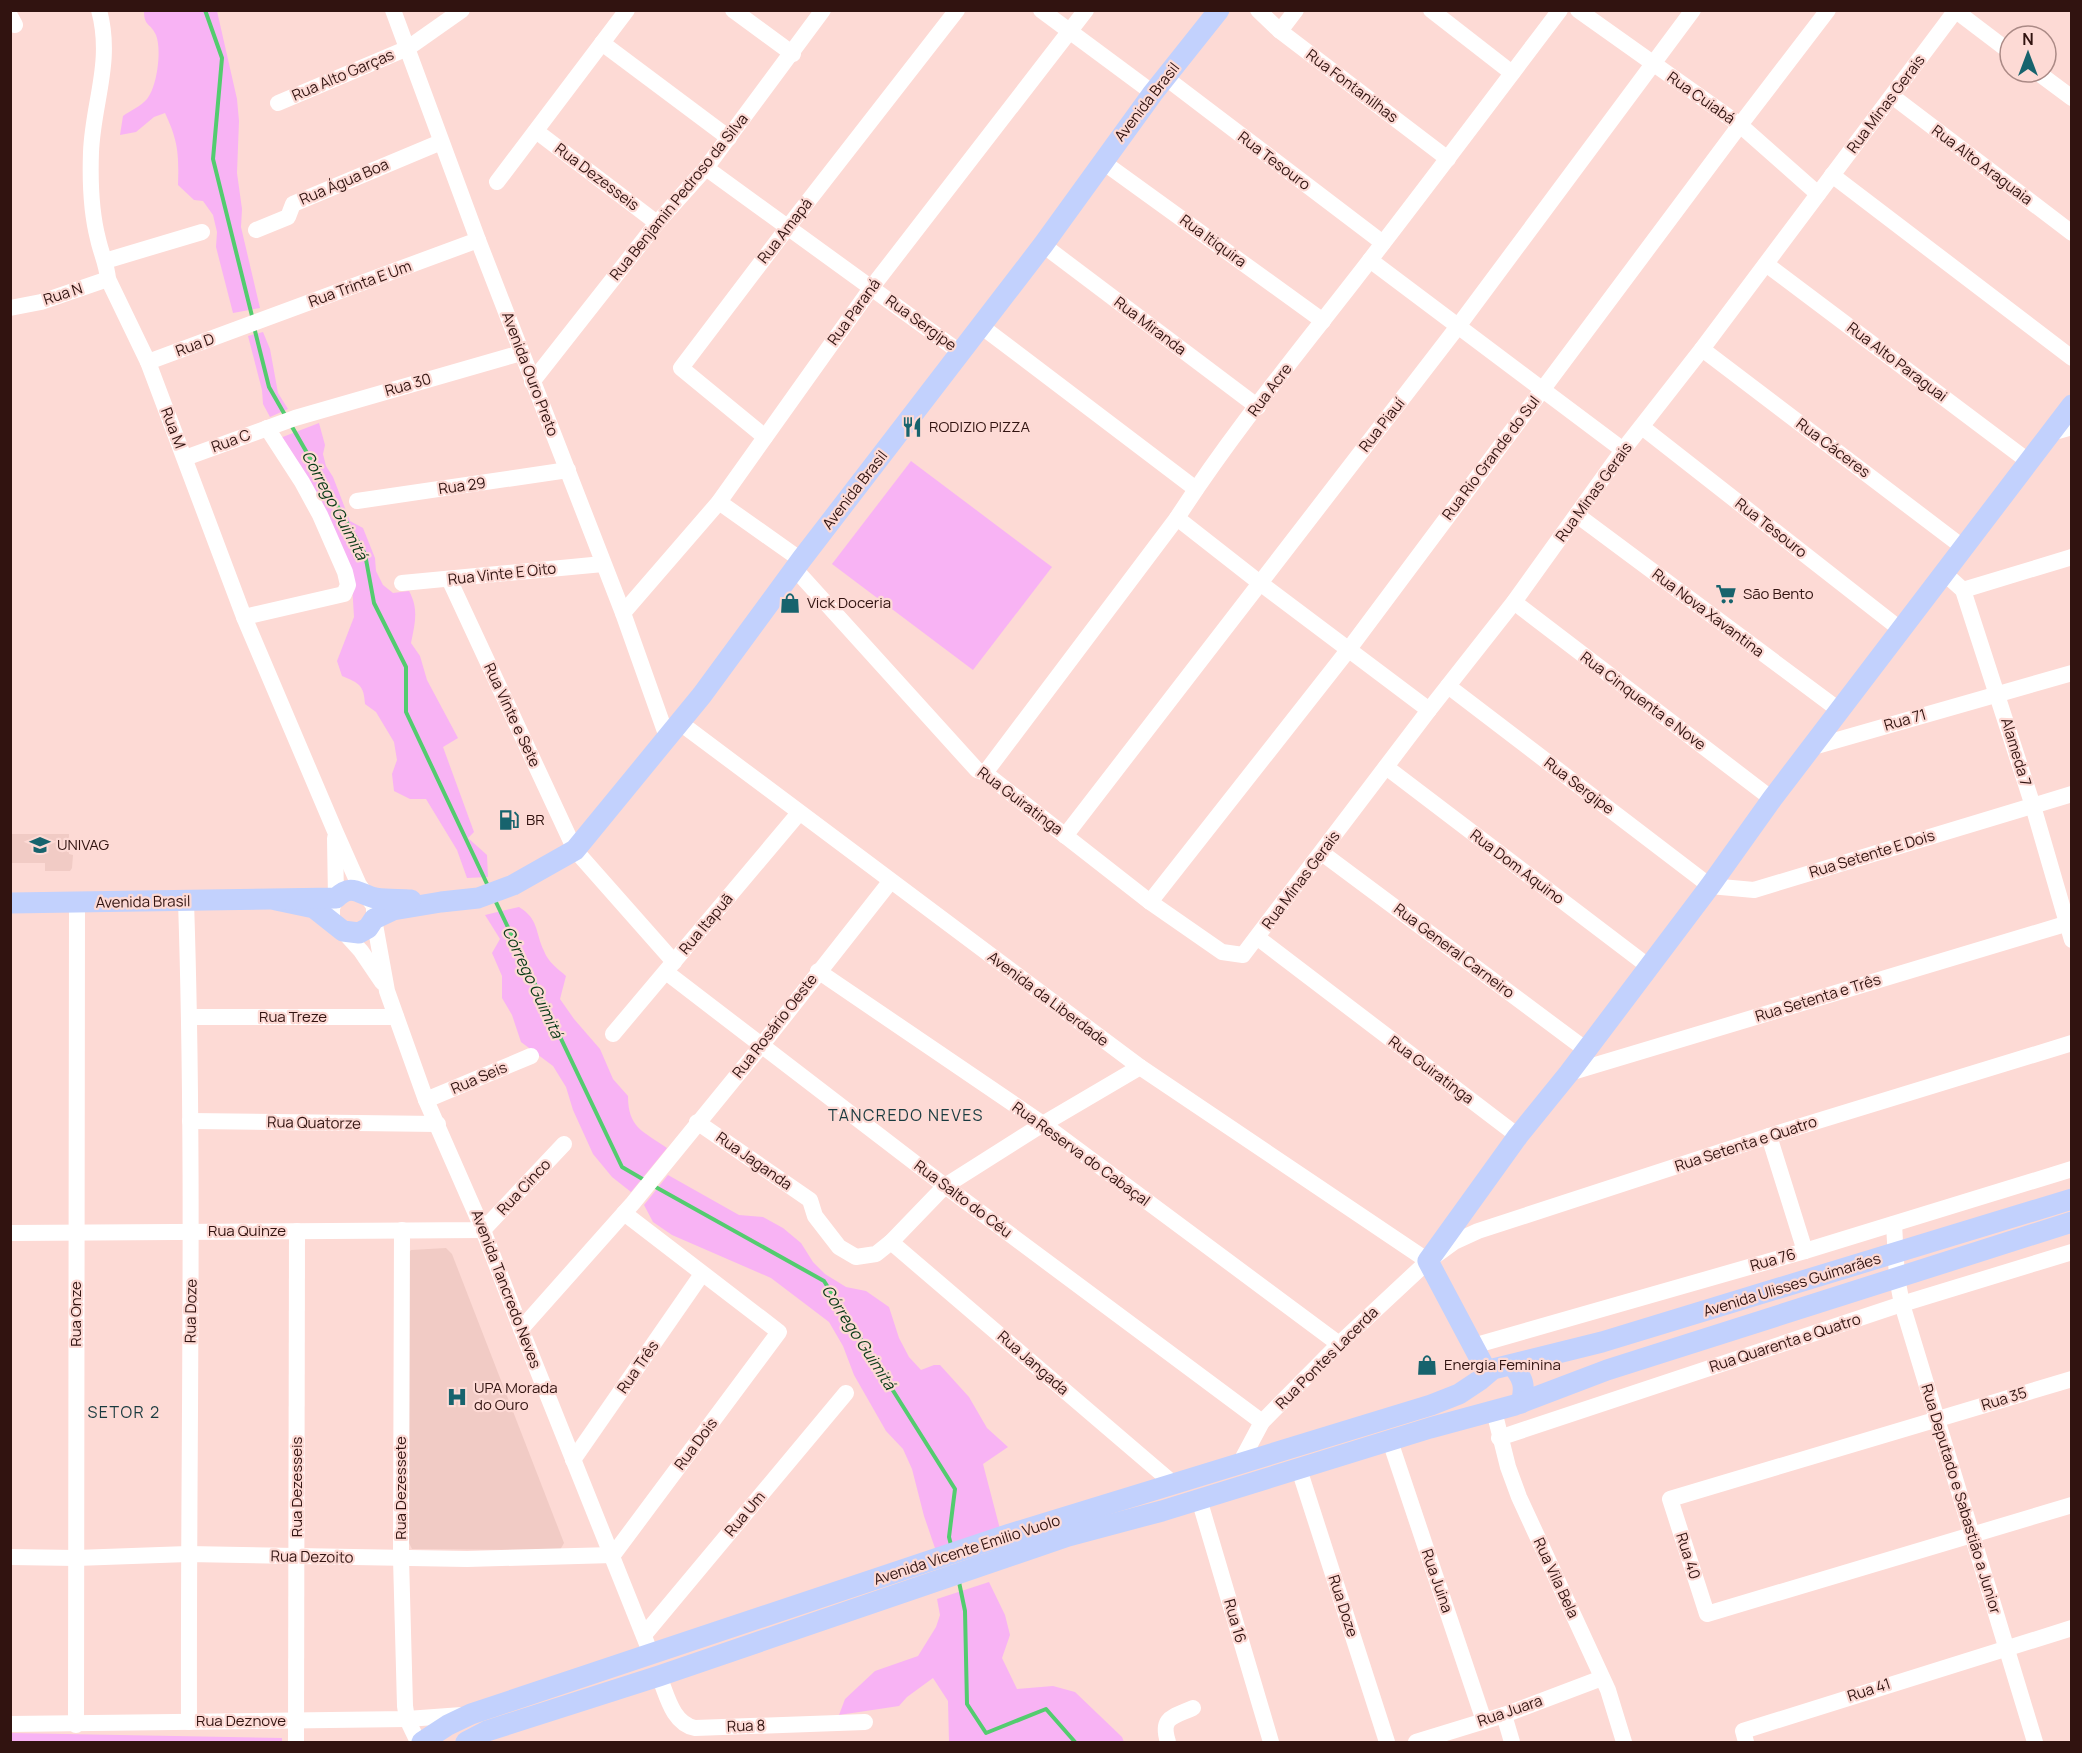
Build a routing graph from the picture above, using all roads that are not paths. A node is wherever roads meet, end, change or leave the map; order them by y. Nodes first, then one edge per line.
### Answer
1 (99, 10) edge
2 (393, 10) edge
3 (462, 10) edge
4 (627, 10) edge
5 (733, 10) edge
6 (823, 10) edge
7 (957, 10) edge
8 (1041, 10) edge
9 (1086, 10) edge
10 (1219, 10) edge
11 (1258, 10) edge
12 (1296, 10) edge
13 (1431, 10) edge
14 (1560, 10) edge
15 (1578, 10) edge
16 (1693, 10) edge
17 (1828, 10) edge
18 (1956, 11) edge
19 (1280, 31) junction
20 (1069, 32) junction
21 (602, 43) junction
22 (1998, 43) edge
23 (408, 48) junction
24 (793, 54) junction
25 (1653, 64) junction
26 (1512, 73) junction
27 (2053, 84) edge
28 (1159, 86) junction
29 (1892, 96) junction
30 (2072, 98) edge
31 (278, 103) dead end
32 (1740, 125) junction
33 (536, 131) junction
34 (729, 138) junction
35 (441, 142) junction
36 (1448, 159) junction
37 (1103, 162) junction
38 (706, 168) junction
39 (1832, 175) junction
40 (497, 183) dead end
41 (1818, 194) junction
42 (657, 223) junction
43 (788, 227) junction
44 (256, 230) dead end
45 (202, 232) dead end
46 (2072, 233) edge
47 (478, 240) junction
48 (1383, 243) junction
49 (1043, 245) junction
50 (1370, 260) junction
51 (105, 261) junction
52 (1766, 264) junction
53 (108, 279) junction
54 (872, 287) junction
55 (14, 307) edge
56 (1323, 321) junction
57 (1459, 325) junction
58 (981, 326) junction
59 (241, 328) joint
60 (1702, 349) junction
61 (521, 353) junction
62 (961, 353) junction
63 (2072, 358) edge
64 (148, 362) junction
65 (532, 382) junction
66 (1542, 390) junction
67 (2072, 405) edge
68 (1257, 407) junction
69 (272, 426) junction
70 (1642, 427) junction
71 (2061, 430) edge
72 (765, 437) junction
73 (1623, 450) junction
74 (185, 458) junction
75 (2028, 461) junction
76 (568, 470) junction
77 (1196, 489) junction
78 (357, 501) dead end
79 (719, 502) junction
80 (1577, 515) junction
81 (1177, 518) junction
82 (1964, 548) junction
83 (2072, 557) edge
84 (603, 564) junction
85 (798, 565) junction
86 (1944, 573) junction
87 (449, 579) junction
88 (402, 583) dead end
89 (1260, 583) junction
90 (1963, 590) junction
91 (1514, 602) junction
92 (623, 613) junction
93 (244, 617) junction
94 (1900, 629) junction
95 (1349, 649) junction
96 (2072, 673) edge
97 (1448, 686) junction
98 (1998, 693) junction
99 (1429, 710) junction
100 (1839, 710) junction
101 (673, 730) junction
102 (1813, 747) junction
103 (1386, 767) junction
104 (985, 773) junction
105 (2072, 794) edge
106 (1772, 800) junction
107 (2033, 806) junction
108 (799, 813) junction
109 (335, 831) junction
110 (1065, 836) junction
111 (575, 850) junction
112 (1322, 853) junction
113 (890, 882) junction
114 (1710, 886) junction
115 (367, 895) junction
116 (336, 898) junction
117 (276, 900) junction
118 (186, 901) junction
119 (77, 902) junction
120 (441, 902) junction
121 (1150, 902) junction
122 (10, 903) edge
123 (374, 919) junction
124 (339, 928) junction
125 (2070, 929) edge
126 (1258, 938) junction
127 (1222, 952) joint
128 (1648, 966) junction
129 (670, 967) junction
130 (818, 971) junction
131 (387, 991) junction
132 (190, 1017) junction
133 (396, 1017) junction
134 (613, 1034) dead end
135 (2072, 1043) edge
136 (761, 1046) junction
137 (1585, 1049) junction
138 (531, 1056) dead end
139 (1140, 1067) junction
140 (1569, 1073) junction
141 (426, 1100) junction
142 (190, 1121) junction
143 (698, 1122) junction
144 (438, 1124) junction
145 (1043, 1124) junction
146 (1518, 1136) junction
147 (1769, 1136) junction
148 (564, 1144) dead end
149 (2072, 1169) edge
150 (945, 1186) junction
151 (2072, 1199) edge
152 (629, 1208) junction
153 (2072, 1222) edge
154 (1894, 1224) junction
155 (402, 1230) junction
156 (483, 1230) junction
157 (297, 1231) junction
158 (76, 1232) junction
159 (192, 1232) junction
160 (10, 1233) edge
161 (891, 1242) junction
162 (1805, 1251) junction
163 (2072, 1252) edge
164 (1896, 1254) junction
165 (1428, 1261) junction
166 (702, 1274) junction
167 (1897, 1278) junction
168 (1902, 1304) junction
169 (521, 1329) junction
170 (1339, 1344) junction
171 (1473, 1346) junction
172 (1512, 1365) junction
173 (1484, 1376) junction
174 (2072, 1379) edge
175 (846, 1393) dead end
176 (1521, 1403) junction
177 (1494, 1411) junction
178 (1937, 1419) junction
179 (1262, 1422) junction
180 (1499, 1438) junction
181 (1390, 1441) junction
182 (573, 1460) junction
183 (1239, 1465) junction
184 (1299, 1469) junction
185 (1175, 1485) junction
186 (1199, 1499) junction
187 (2072, 1505) edge
188 (1972, 1535) junction
189 (188, 1554) junction
190 (613, 1555) junction
191 (981, 1555) junction
192 (10, 1557) edge
193 (297, 1557) junction
194 (76, 1558) junction
195 (401, 1558) junction
196 (920, 1575) junction
197 (2072, 1628) edge
198 (648, 1645) junction
199 (2006, 1647) junction
200 (659, 1676) junction
201 (1602, 1678) junction
202 (1193, 1708) dead end
203 (471, 1714) junction
204 (1503, 1715) junction
205 (407, 1719) junction
206 (296, 1721) junction
207 (1484, 1721) junction
208 (189, 1722) junction
209 (865, 1722) dead end
210 (10, 1724) edge
211 (76, 1725) junction
212 (296, 1743) edge
213 (418, 1743) edge
214 (422, 1743) edge
215 (466, 1743) edge
216 (1168, 1743) edge
217 (1270, 1743) edge
218 (1387, 1743) edge
219 (1416, 1743) edge
220 (1512, 1743) edge
221 (1624, 1743) edge
222 (1746, 1743) edge
223 (2036, 1743) edge

1 - 51 street, Rua M
2 - 23 street, Avenida Ouro Preto
3 - 23 street, Rua Alto Garças
4 - 21 street
5 - 24 street
6 - 24 street, Rua Benjamin Pedroso da Silva
7 - 43 street, Rua Amapá
8 - 20 street, Rua Tesouro
9 - 20 street, Rua Paraná
10 - 28 main road, Avenida Brasil
11 - 19 street, Rua Fontanilhas
12 - 19 street
13 - 26 street
14 - 26 street, Rua Acre
15 - 25 street, Rua Cuiabá
16 - 25 street, Rua Piauí
17 - 32 street, Rua Rio Grande do Sul
18 - 22 street
18 - 29 street, Rua Minas Gerais
19 - 36 street, Rua Fontanilhas
20 - 28 street, Rua Tesouro
20 - 54 street, Rua Paraná
21 - 33 street
21 - 34 street
23 - 31 street, Rua Alto Garças
23 - 35 street, Avenida Ouro Preto
24 - 34 street, Rua Benjamin Pedroso da Silva
25 - 32 street, Rua Cuiabá
25 - 57 street, Rua Piauí
26 - 36 street, Rua Acre
27 - 30 street
28 - 37 main road, Avenida Brasil
28 - 48 street, Rua Tesouro
29 - 39 street, Rua Minas Gerais
29 - 46 street, Rua Alto Araguaia
32 - 41 street, Rua Cuiabá
32 - 66 street, Rua Rio Grande do Sul
33 - 40 street
33 - 42 street, Rua Dezesseis
34 - 38 street, Rua Benjamin Pedroso da Silva
35 - 44 street, Rua Água Boa
35 - 47 street, Avenida Ouro Preto
36 - 48 street, Rua Acre
37 - 49 main road, Avenida Brasil
37 - 56 street, Rua Itiquira
38 - 42 street, Rua Benjamin Pedroso da Silva
38 - 43 street, Rua Sergipe
39 - 41 street, Rua Minas Gerais
39 - 63 street
41 - 52 street, Rua Minas Gerais
42 - 65 street, Rua Benjamin Pedroso da Silva
43 - 54 street, Rua Sergipe
43 - 72 street, Rua Amapá
45 - 51 street
47 - 59 street, Rua Trinta E Um
47 - 61 street, Avenida Ouro Preto
48 - 50 street, Rua Acre
49 - 58 main road, Avenida Brasil
49 - 68 street, Rua Miranda
50 - 56 street, Rua Acre
50 - 57 street
51 - 53 street, Rua M
52 - 60 street, Rua Minas Gerais
52 - 75 street, Rua Alto Paraguai
53 - 55 street, Rua N
53 - 64 street, Rua M
54 - 62 street, Rua Sergipe
54 - 72 street, Rua Paraná
56 - 68 street, Rua Acre
57 - 66 street
57 - 89 street, Rua Piauí
58 - 62 main road, Avenida Brasil
58 - 77 street
59 - 64 street, Rua D
60 - 70 street, Rua Minas Gerais
60 - 82 street, Rua Cáceres
61 - 65 street, Avenida Ouro Preto
61 - 69 street, Rua 30
62 - 85 main road, Avenida Brasil
64 - 74 street, Rua M
65 - 76 street, Avenida Ouro Preto
66 - 73 street
66 - 95 street, Rua Rio Grande do Sul
67 - 71 main road
68 - 77 street, Rua Acre
69 - 74 street, Rua C
69 - 93 street
70 - 73 street, Rua Minas Gerais
70 - 94 street, Rua Tesouro
71 - 75 main road
72 - 79 street, Rua Paraná
73 - 80 street, Rua Minas Gerais
74 - 93 street, Rua M
75 - 82 main road
76 - 78 street, Rua 29
76 - 84 street, Avenida Ouro Preto
77 - 81 street, Rua Acre
79 - 85 street, Rua Guiratinga
79 - 92 street, Rua Paraná
80 - 91 street, Rua Minas Gerais
80 - 100 street, Rua Nova Xavantina
81 - 89 street
81 - 104 street, Rua Acre
82 - 86 main road
83 - 90 street
84 - 87 street, Rua Vinte E Oito
84 - 92 street, Avenida Ouro Preto
85 - 101 main road, Avenida Brasil
85 - 104 street, Rua Guiratinga
86 - 90 street, Alameda 7
86 - 94 main road
87 - 88 street, Rua Vinte E Oito
87 - 111 street, Rua Vinte e Sete
89 - 95 street
89 - 110 street, Rua Piauí
90 - 98 street, Alameda 7
91 - 97 street, Rua Minas Gerais
91 - 106 street, Rua Cinquenta e Nove
92 - 101 street, Avenida Ouro Preto
93 - 109 street, Rua M
94 - 100 main road
95 - 99 street
95 - 121 street, Rua Rio Grande do Sul
96 - 98 street, Rua 71
97 - 99 street, Rua Minas Gerais
97 - 114 street, Rua Sergipe
98 - 102 street, Rua 71
98 - 107 street, Alameda 7
99 - 103 street, Rua Minas Gerais
100 - 102 main road
101 - 108 street, Avenida da Liberdade
101 - 111 main road, Avenida Brasil
102 - 106 main road
103 - 112 street, Rua Minas Gerais
103 - 128 street, Rua Dom Aquino
104 - 110 street, Rua Guiratinga
105 - 107 street, Rua Setente E Dois
106 - 114 main road
107 - 114 street, Rua Setente E Dois
107 - 125 street, Alameda 7
108 - 113 street, Avenida da Liberdade
108 - 129 street, Rua Itapuã
109 - 115 street, Rua M
109 - 116 street
110 - 121 street, Rua Guiratinga
111 - 120 main road, Avenida Brasil
111 - 129 street, Rua Salto do Céu
112 - 126 street, Rua Minas Gerais
112 - 137 street, Rua General Carneiro
113 - 130 street, Rua Rosário Oeste
113 - 139 street, Avenida da Liberdade
114 - 128 main road
115 - 116 main road, Avenida Brasil
115 - 120 main road, Avenida Brasil
115 - 123 street
116 - 117 main road, Avenida Brasil
116 - 124 street
117 - 118 main road, Avenida Brasil
117 - 124 main road, Avenida Brasil
118 - 119 main road, Avenida Brasil
118 - 132 street, Rua Doze
119 - 122 main road, Avenida Brasil
119 - 158 street, Rua Onze
120 - 123 main road, Avenida Brasil
121 - 127 street, Rua Guiratinga
123 - 124 main road, Avenida Brasil
123 - 131 street
124 - 131 street
125 - 140 street, Rua Setenta e Três
126 - 127 street, Rua Minas Gerais
126 - 146 street, Rua Guiratinga
128 - 137 main road
129 - 134 street, Rua Itapuã
129 - 136 street, Rua Salto do Céu
130 - 136 street, Rua Rosário Oeste
130 - 145 street, Rua Reserva do Cabaçal
131 - 133 street, Avenida Tancredo Neves
132 - 133 street, Rua Treze
132 - 142 street, Rua Doze
133 - 141 street, Avenida Tancredo Neves
135 - 147 street, Rua Setenta e Quatro
136 - 143 street, Rua Rosário Oeste
136 - 150 street, Rua Salto do Céu
137 - 140 main road
138 - 141 street, Rua Seis
139 - 145 street
139 - 165 street, Avenida da Liberdade
140 - 146 main road
141 - 144 street, Avenida Tancredo Neves
142 - 144 street, Rua Quatorze
142 - 159 street, Rua Doze
143 - 152 street, Rua Rosário Oeste
143 - 161 street, Rua Jaganda
144 - 156 street, Avenida Tancredo Neves
145 - 150 street
145 - 170 street, Rua Reserva do Cabaçal
146 - 165 main road
147 - 162 street
147 - 165 street, Rua Setenta e Quatro
148 - 156 street, Rua Cinco
149 - 154 street, Rua 76
150 - 161 street
150 - 179 street, Rua Salto do Céu
151 - 164 main road, Avenida Ulisses Guimarães
152 - 166 street
152 - 169 street
153 - 167 main road, Avenida Ulisses Guimarães
154 - 162 street, Rua 76
154 - 164 street, Rua Deputado e Sabastião a Junior
155 - 156 street, Rua Quinze
155 - 157 street, Rua Quinze
155 - 195 street, Rua Dezessete
156 - 169 street, Avenida Tancredo Neves
157 - 159 street, Rua Quinze
157 - 193 street, Rua Dezesseis
158 - 159 street, Rua Quinze
158 - 160 street, Rua Quinze
158 - 194 street, Rua Onze
159 - 189 street, Rua Doze
161 - 185 street, Rua Jangada
162 - 171 street, Rua 76
163 - 168 street, Rua Quarenta e Quatro
164 - 167 street, Rua Deputado e Sabastião a Junior
164 - 172 main road, Avenida Ulisses Guimarães
165 - 170 street, Rua Pontes Lacerda
165 - 171 main road
166 - 182 street, Rua Três
166 - 190 street, Rua Dois
167 - 168 street, Rua Deputado e Sabastião a Junior
167 - 176 main road, Avenida Ulisses Guimarães
168 - 178 street, Rua Deputado e Sabastião a Junior
168 - 180 street, Rua Quarenta e Quatro
169 - 182 street, Avenida Tancredo Neves
170 - 179 street, Rua Pontes Lacerda
171 - 173 main road
172 - 173 main road, Avenida Vicente Emilio Vuolo
172 - 176 main road
173 - 177 main road
173 - 183 main road, Avenida Vicente Emilio Vuolo
174 - 178 street, Rua 35
175 - 198 street, Rua Um
176 - 177 main road, Avenida Vicente Emilio Vuolo
177 - 180 street, Rua Vila Bela
177 - 181 main road, Avenida Vicente Emilio Vuolo
178 - 188 street, Rua Deputado e Sabastião a Junior
178 - 188 street, Rua 40
179 - 183 street, Rua Pontes Lacerda
180 - 201 street, Rua Vila Bela
181 - 184 main road, Avenida Vicente Emilio Vuolo
181 - 207 street, Rua Juina
182 - 190 street, Avenida Tancredo Neves
183 - 185 main road, Avenida Vicente Emilio Vuolo
184 - 186 main road, Avenida Vicente Emilio Vuolo
184 - 218 street, Rua Doze
185 - 191 main road, Avenida Vicente Emilio Vuolo
186 - 191 main road, Avenida Vicente Emilio Vuolo
186 - 217 street, Rua 16
187 - 188 street
188 - 199 street, Rua Deputado e Sabastião a Junior
189 - 193 street, Rua Dezoito
189 - 194 street, Rua Dezoito
189 - 208 street, Rua Doze
190 - 195 street, Rua Dezoito
190 - 198 street, Avenida Tancredo Neves
191 - 196 main road, Avenida Vicente Emilio Vuolo
192 - 194 street, Rua Dezoito
193 - 195 street, Rua Dezoito
193 - 206 street, Rua Dezesseis
194 - 211 street, Rua Onze
195 - 205 street, Rua Dezessete
196 - 198 main road, Avenida Vicente Emilio Vuolo
196 - 200 main road, Avenida Vicente Emilio Vuolo
197 - 199 street
198 - 203 main road, Avenida Vicente Emilio Vuolo
199 - 222 street, Rua 41
199 - 223 street, Rua Deputado e Sabastião a Junior
200 - 209 street, Rua 8
200 - 215 main road, Avenida Vicente Emilio Vuolo
201 - 204 street, Rua Juara
201 - 221 street, Rua Vila Bela
202 - 216 street
203 - 205 street, Rua Deznove
203 - 214 main road, Avenida Vicente Emilio Vuolo
204 - 207 street, Rua Juara
204 - 220 street
205 - 206 street, Rua Deznove
205 - 213 street, Rua Dezessete
206 - 208 street, Rua Deznove
206 - 212 street, Rua Dezesseis
207 - 219 street, Rua Juara
208 - 211 street, Rua Deznove
210 - 211 street, Rua Deznove

